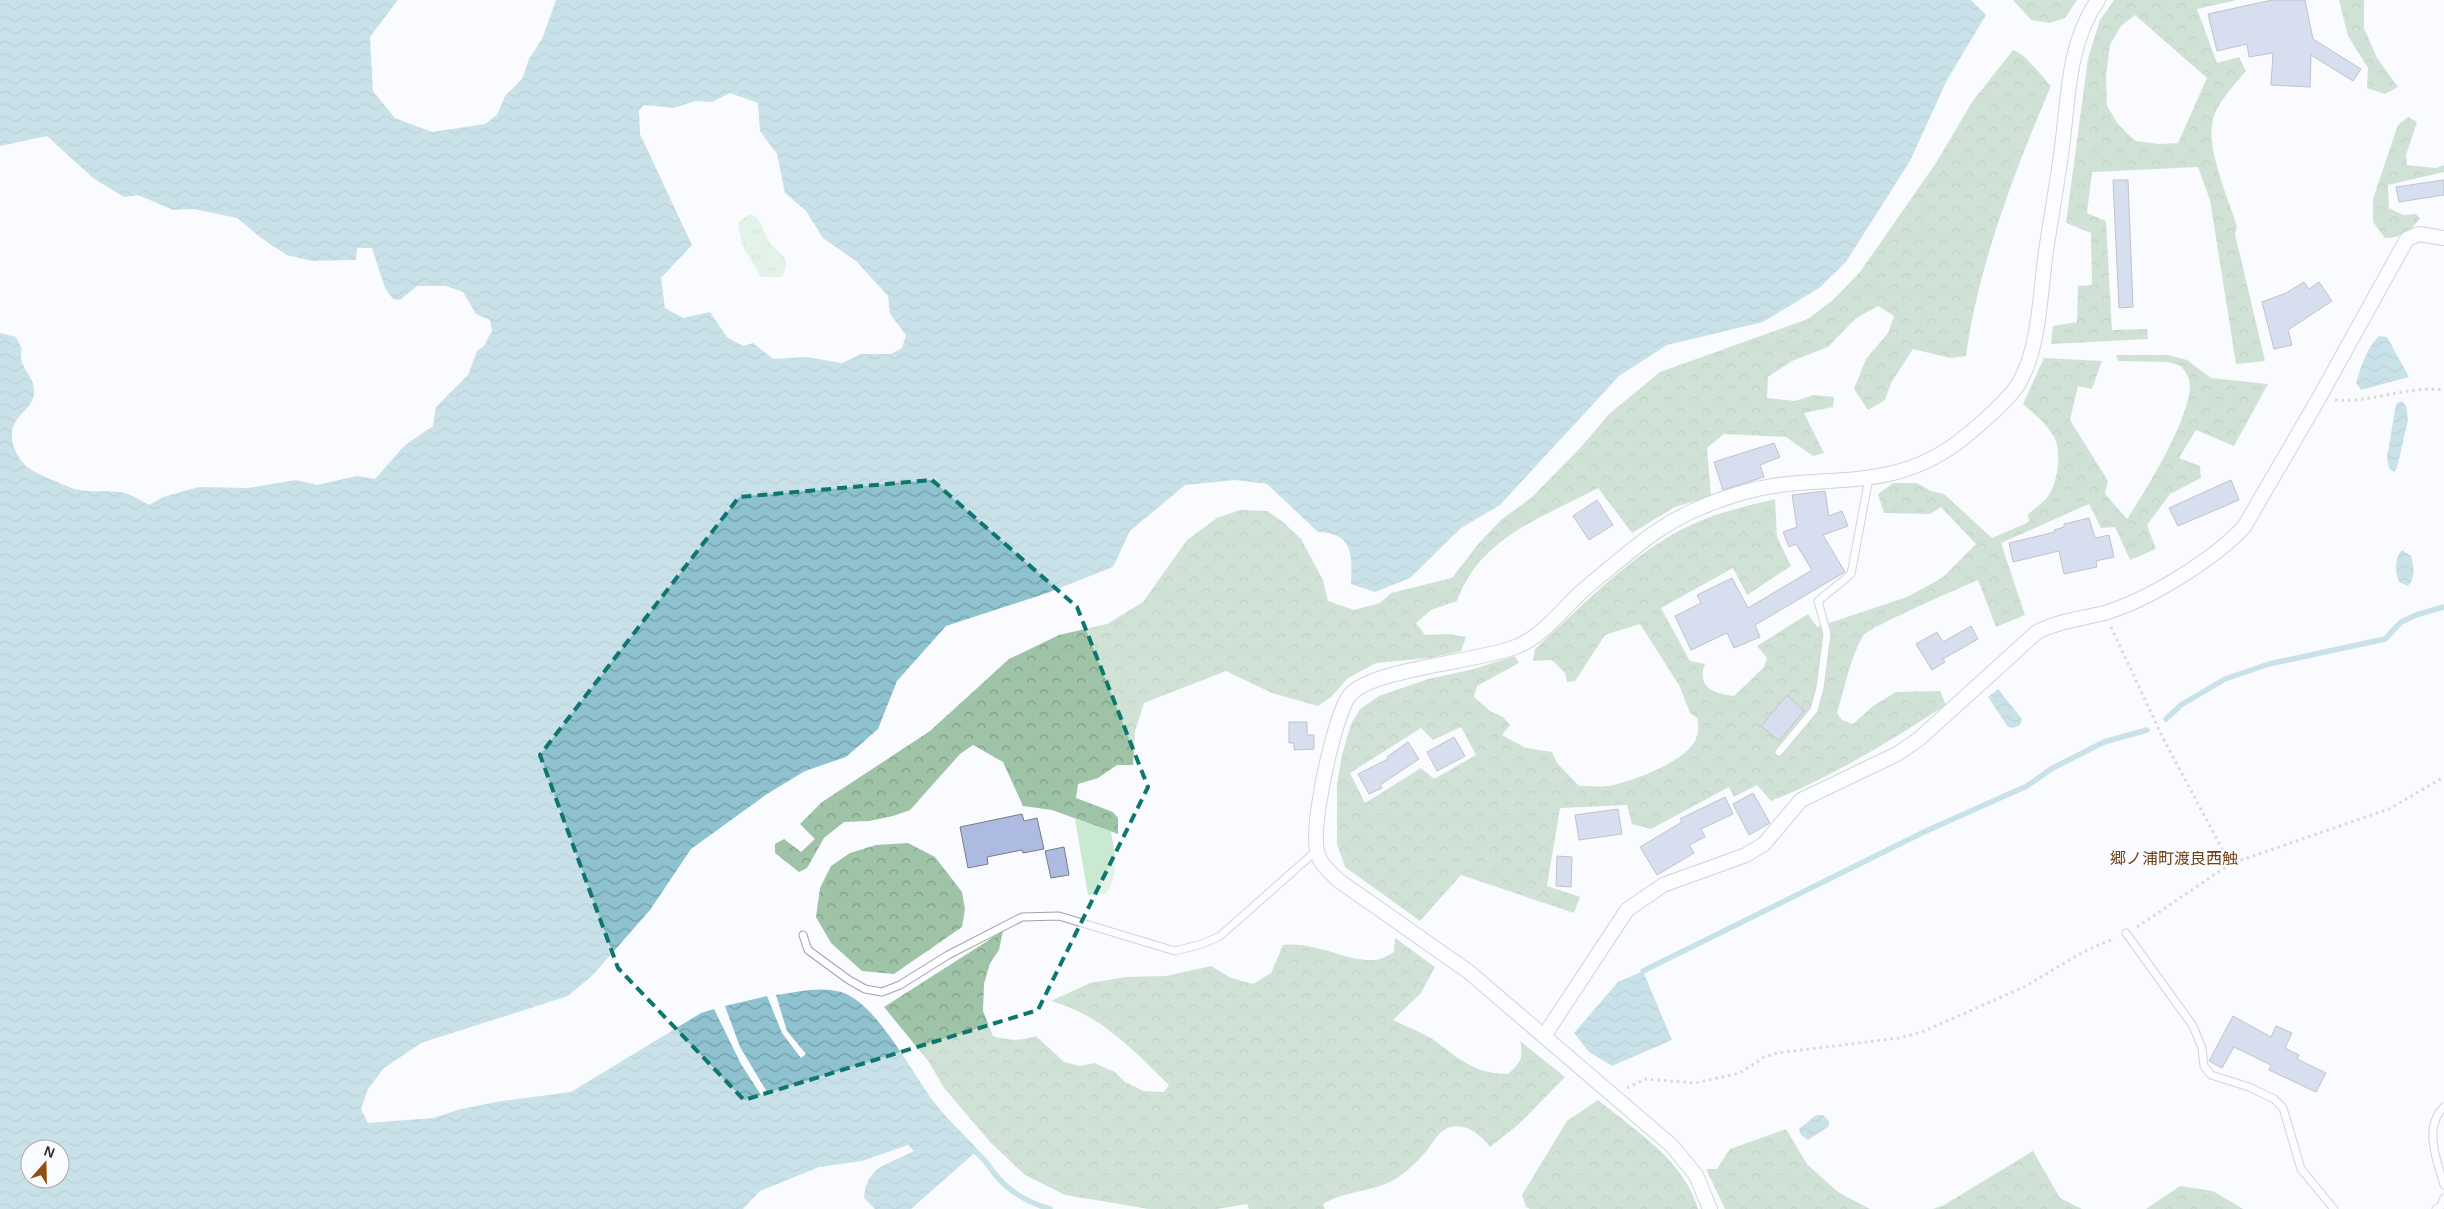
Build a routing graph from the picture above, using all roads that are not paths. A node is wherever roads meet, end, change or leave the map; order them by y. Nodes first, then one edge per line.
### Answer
1 (2098, 0) edge
2 (2444, 238) edge
3 (1870, 478) junction
4 (1779, 752) dead end
5 (1316, 850) junction
6 (2126, 933) road end
7 (803, 935) dead end
8 (1544, 1036) junction
9 (2444, 1107) edge
10 (2444, 1185) edge
11 (2444, 1198) edge
12 (1710, 1209) edge
13 (2334, 1209) edge
14 (2436, 1209) edge

1 - 3 street
2 - 8 street
3 - 4 lane
3 - 5 street
5 - 7 lane
5 - 8 street
6 - 13 lane
8 - 12 street
9 - 10 lane
11 - 14 lane

